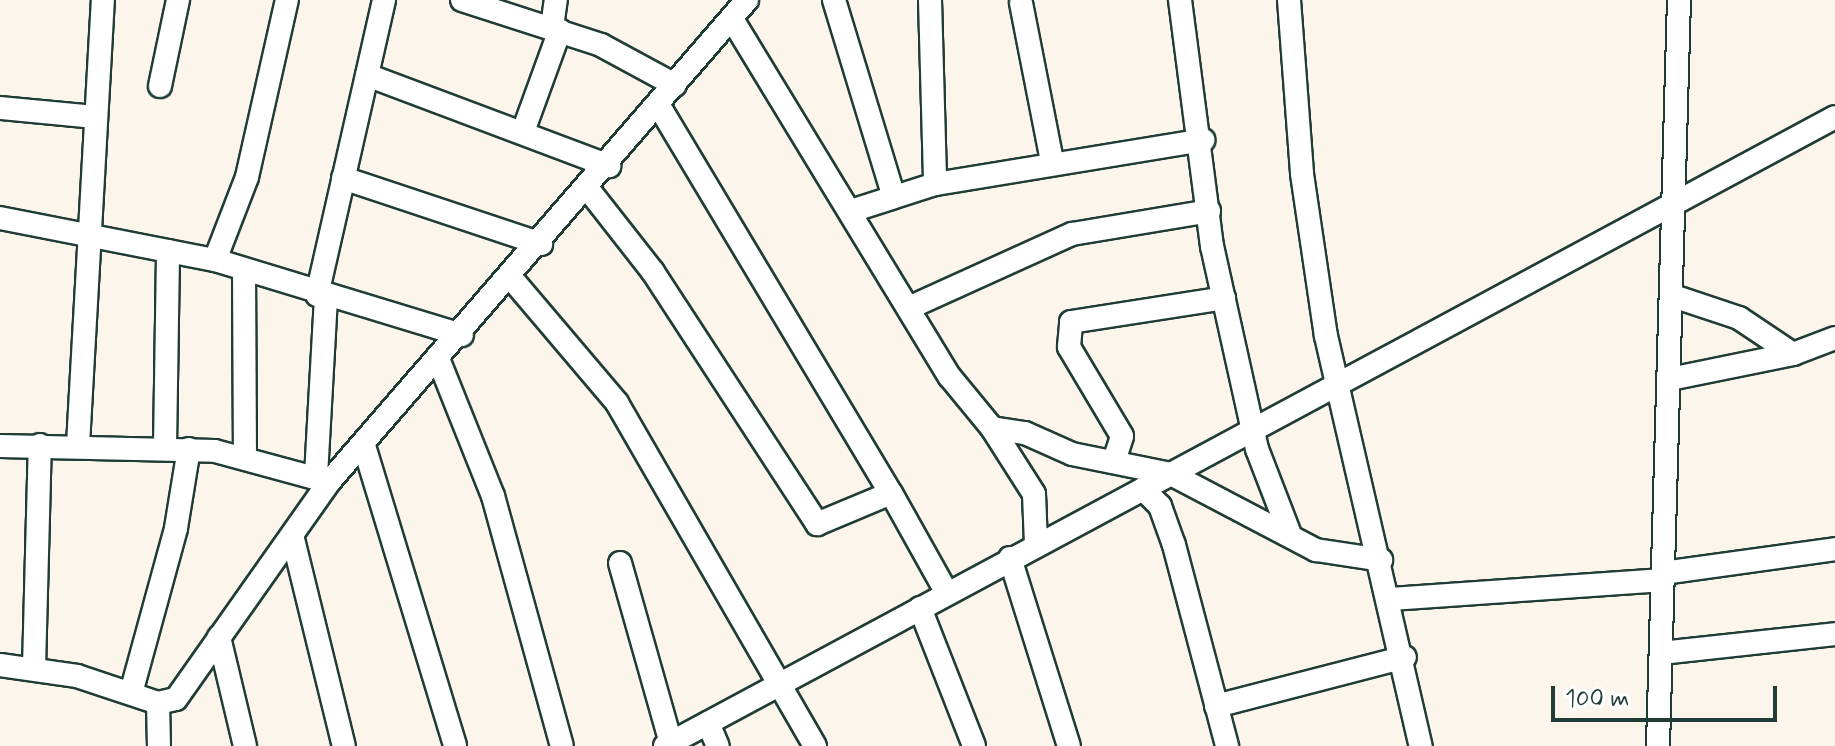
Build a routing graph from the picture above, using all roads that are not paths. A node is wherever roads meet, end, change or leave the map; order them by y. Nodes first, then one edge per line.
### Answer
1 (103, 0) edge
2 (178, 0) edge
3 (287, 0) edge
4 (384, 0) edge
5 (462, 0) edge
6 (556, 0) edge
7 (834, 0) edge
8 (930, 0) edge
9 (1180, 0) edge
10 (1289, 0) edge
11 (1679, 0) edge
12 (1021, 3) dead end
13 (738, 7) edge
14 (556, 29) junction
15 (367, 75) junction
16 (675, 85) junction
17 (160, 86) dead end
18 (659, 106) junction
19 (0, 108) edge
20 (95, 117) junction
21 (1835, 117) edge
22 (524, 129) junction
23 (1203, 140) junction
24 (1052, 161) junction
25 (609, 166) junction
26 (343, 178) junction
27 (935, 184) junction
28 (588, 189) junction
29 (893, 194) junction
30 (1676, 201) junction
31 (851, 211) junction
32 (1209, 211) junction
33 (0, 218) edge
34 (86, 235) junction
35 (541, 244) junction
36 (168, 251) junction
37 (215, 260) junction
38 (244, 270) junction
39 (512, 279) junction
40 (322, 296) junction
41 (1673, 296) junction
42 (1224, 298) junction
43 (913, 306) junction
44 (462, 335) junction
45 (1835, 338) edge
46 (1793, 354) junction
47 (439, 361) junction
48 (1670, 379) junction
49 (1338, 383) junction
50 (992, 428) junction
51 (1256, 428) junction
52 (40, 445) junction
53 (78, 445) junction
54 (0, 446) edge
55 (165, 446) junction
56 (189, 449) junction
57 (365, 449) junction
58 (245, 454) junction
59 (1115, 458) junction
60 (1171, 474) junction
61 (323, 479) junction
62 (1143, 489) junction
63 (891, 493) junction
64 (1289, 532) junction
65 (293, 539) junction
66 (1036, 543) junction
67 (1835, 549) edge
68 (1010, 558) junction
69 (1381, 560) junction
70 (620, 563) dead end
71 (1663, 576) junction
72 (947, 593) junction
73 (1391, 599) junction
74 (920, 608) junction
75 (1835, 634) edge
76 (219, 637) junction
77 (1661, 653) junction
78 (1405, 657) junction
79 (0, 665) edge
80 (34, 668) junction
81 (779, 682) junction
82 (131, 693) junction
83 (158, 703) junction
84 (1216, 706) junction
85 (708, 723) junction
86 (668, 744) edge
87 (159, 746) edge
88 (245, 746) edge
89 (344, 746) edge
90 (455, 746) edge
91 (562, 746) edge
92 (718, 746) edge
93 (815, 746) edge
94 (974, 746) edge
95 (1069, 746) edge
96 (1227, 746) edge
97 (1421, 746) edge
98 (1658, 746) edge

1 - 20 street
2 - 17 street
3 - 37 street
4 - 15 street
5 - 14 street
6 - 14 street
7 - 29 street
8 - 27 street
9 - 23 street
10 - 49 street
11 - 30 street
12 - 24 street
13 - 16 street
13 - 31 street
14 - 16 street
14 - 22 street
15 - 22 street
15 - 26 street
16 - 18 street
18 - 25 street
18 - 63 street
19 - 20 street
20 - 34 street
21 - 30 street
22 - 25 street
23 - 24 street
23 - 32 street
24 - 27 street
25 - 28 street
26 - 35 street
26 - 40 street
27 - 29 street
28 - 35 street
28 - 63 street
29 - 31 street
30 - 41 street
30 - 49 street
31 - 43 street
32 - 42 street
32 - 43 street
33 - 34 street
34 - 36 street
34 - 53 street
35 - 39 street
36 - 37 street
36 - 55 street
37 - 38 street
38 - 40 street
38 - 58 street
39 - 44 street
39 - 81 street
40 - 44 street
40 - 61 street
41 - 46 street
41 - 48 street
42 - 51 street
42 - 59 street
43 - 50 street
44 - 47 street
45 - 46 street
46 - 48 street
47 - 57 street
47 - 91 street
48 - 71 street
49 - 51 street
49 - 69 street
50 - 59 street
50 - 66 street
51 - 60 street
51 - 64 street
52 - 53 street
52 - 54 street
52 - 80 street
53 - 55 street
55 - 56 street
56 - 58 street
56 - 82 street
57 - 61 street
57 - 90 street
58 - 61 street
59 - 60 street
60 - 62 street
60 - 64 street
61 - 65 street
62 - 66 street
62 - 84 street
63 - 72 street
64 - 69 street
65 - 76 street
65 - 89 street
66 - 68 street
67 - 71 street
68 - 72 street
68 - 95 street
69 - 73 street
70 - 86 street
71 - 73 street
71 - 77 street
72 - 74 street
73 - 78 street
74 - 81 street
74 - 94 street
75 - 77 street
76 - 83 street
76 - 88 street
77 - 98 street
78 - 84 street
78 - 97 street
79 - 80 street
80 - 82 street
81 - 85 street
81 - 93 street
82 - 83 street
83 - 87 street
84 - 96 street
85 - 86 street
85 - 92 street

